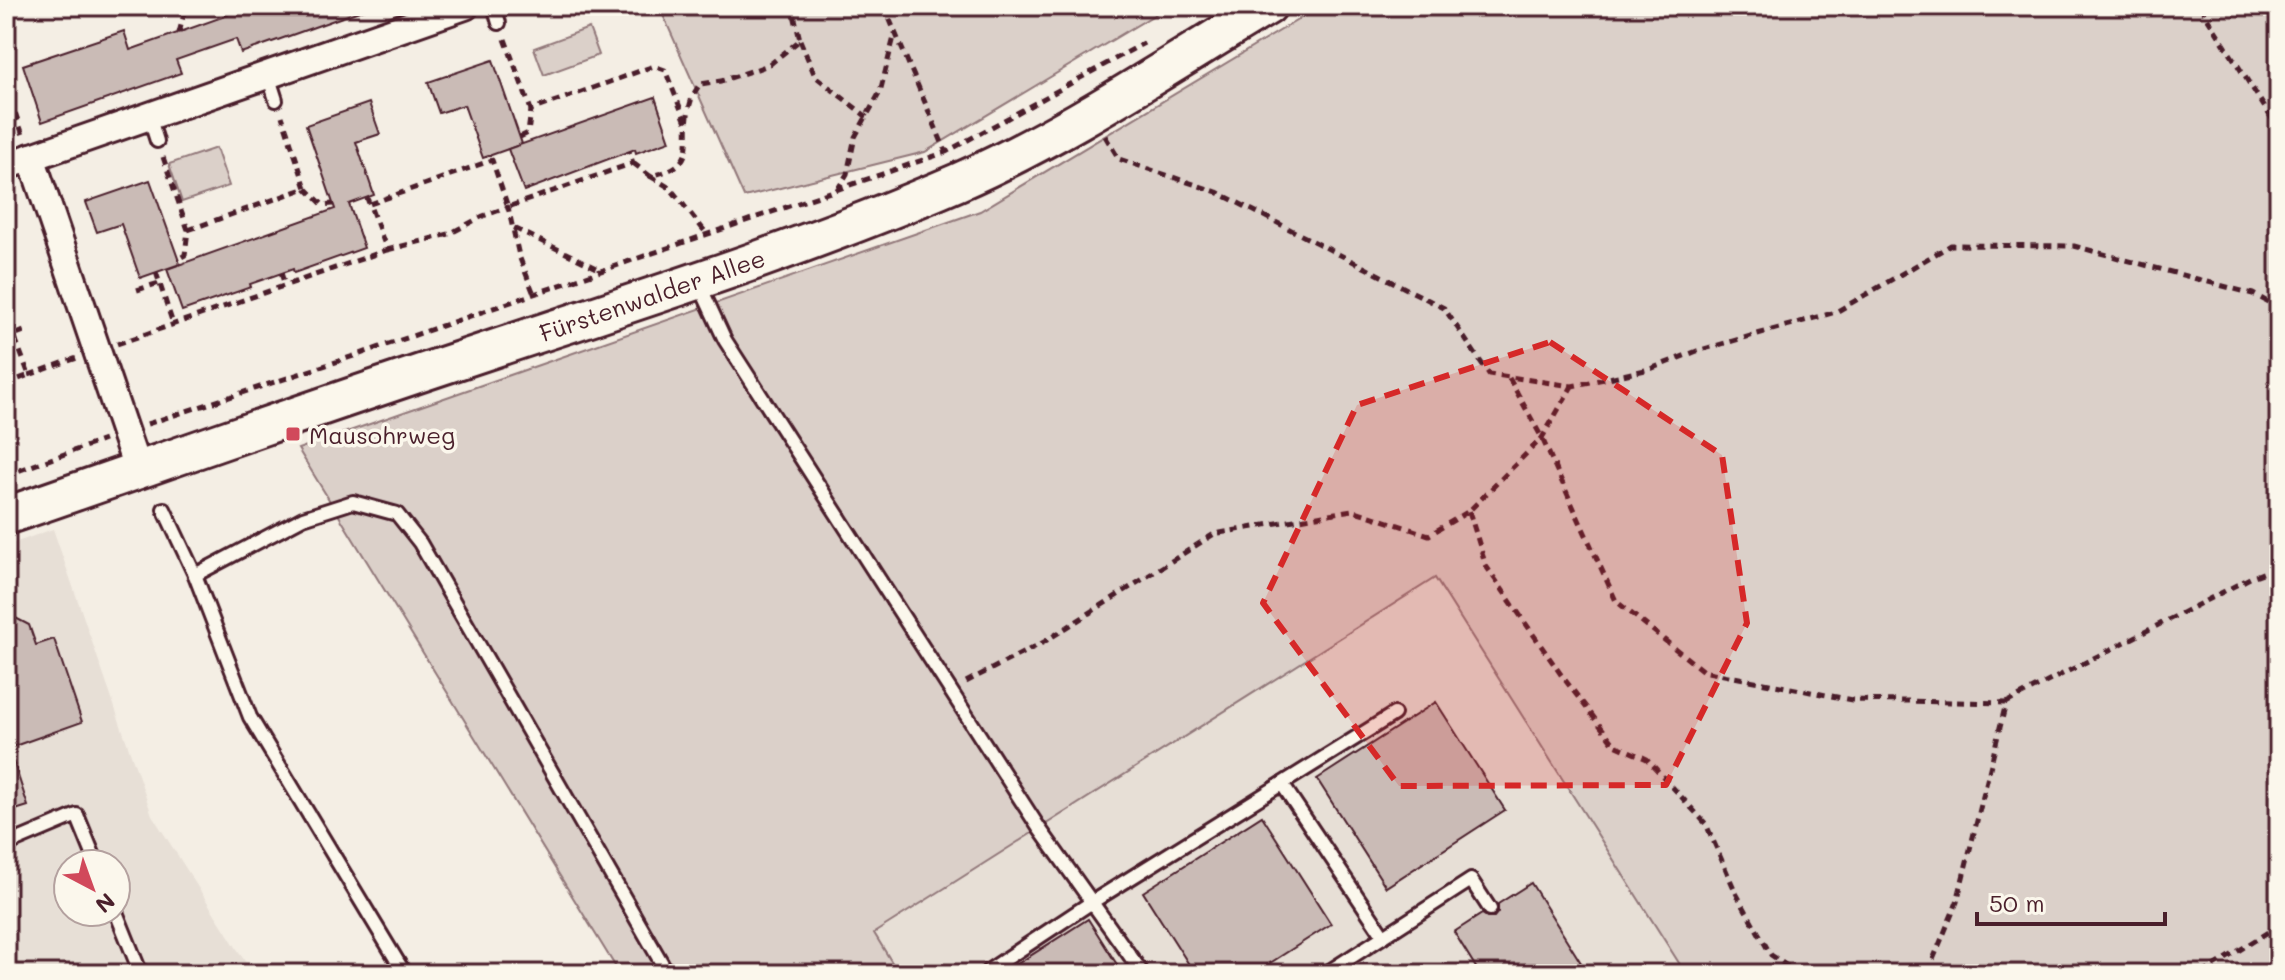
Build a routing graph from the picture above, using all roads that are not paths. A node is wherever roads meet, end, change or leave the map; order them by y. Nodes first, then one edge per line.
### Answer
1 (465, 6) edge
2 (494, 6) edge
3 (1268, 6) edge
4 (499, 23) road end
5 (21, 156) edge
6 (698, 281) junction
7 (138, 471) junction
8 (164, 509) dead end
9 (6, 516) edge
10 (195, 575) junction
11 (1394, 714) dead end
12 (1282, 784) junction
13 (6, 845) edge
14 (90, 848) edge
15 (1092, 902) junction
16 (1490, 909) dead end
17 (122, 928) edge
18 (1383, 935) junction
19 (988, 971) dead end
20 (141, 974) edge
21 (405, 974) edge
22 (668, 974) edge
23 (1143, 974) edge
24 (1325, 974) edge

1 - 5 street
2 - 4 lane
3 - 6 main road, Fürstenwalder Allee
5 - 7 street
6 - 7 main road, Fürstenwalder Allee
6 - 15 lane
7 - 9 main road, Fürstenwalder Allee
8 - 10 lane
10 - 21 lane
10 - 22 lane
11 - 12 lane
12 - 15 lane
12 - 18 lane
13 - 14 lane
15 - 19 lane
15 - 23 lane
16 - 18 lane
17 - 20 lane
18 - 24 lane

